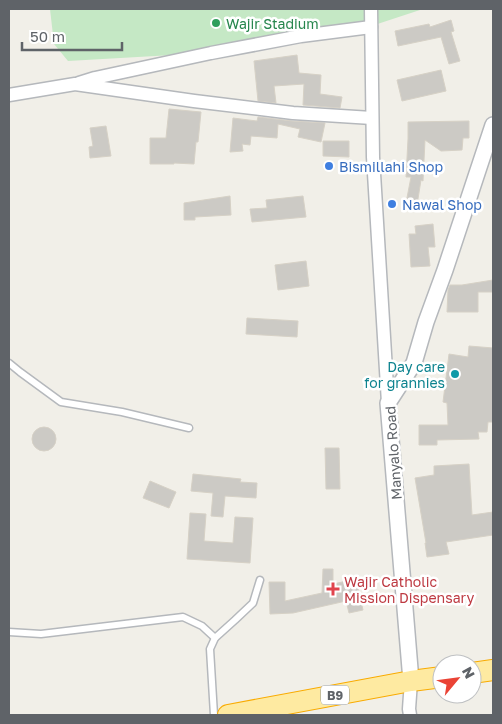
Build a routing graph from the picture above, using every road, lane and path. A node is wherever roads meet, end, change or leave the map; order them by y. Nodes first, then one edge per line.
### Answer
1 (371, 9) edge
2 (371, 27) junction
3 (75, 84) junction
4 (9, 95) edge
5 (372, 118) junction
6 (493, 125) edge
7 (9, 363) edge
8 (388, 403) junction
9 (189, 428) dead end
10 (260, 580) dead end
11 (9, 632) edge
12 (215, 638) junction
13 (432, 678) edge
14 (411, 681) junction
15 (214, 715) edge
16 (228, 715) edge
17 (410, 715) edge

1 - 2 street
2 - 3 street
2 - 5 street
3 - 4 street
3 - 5 street
5 - 8 street
6 - 8 street, Manyalo Road
7 - 9 lane
8 - 14 street, Manyalo Road
10 - 12 lane
11 - 12 lane
12 - 15 lane
13 - 14 highway, B9
14 - 16 highway, B9
14 - 17 street

